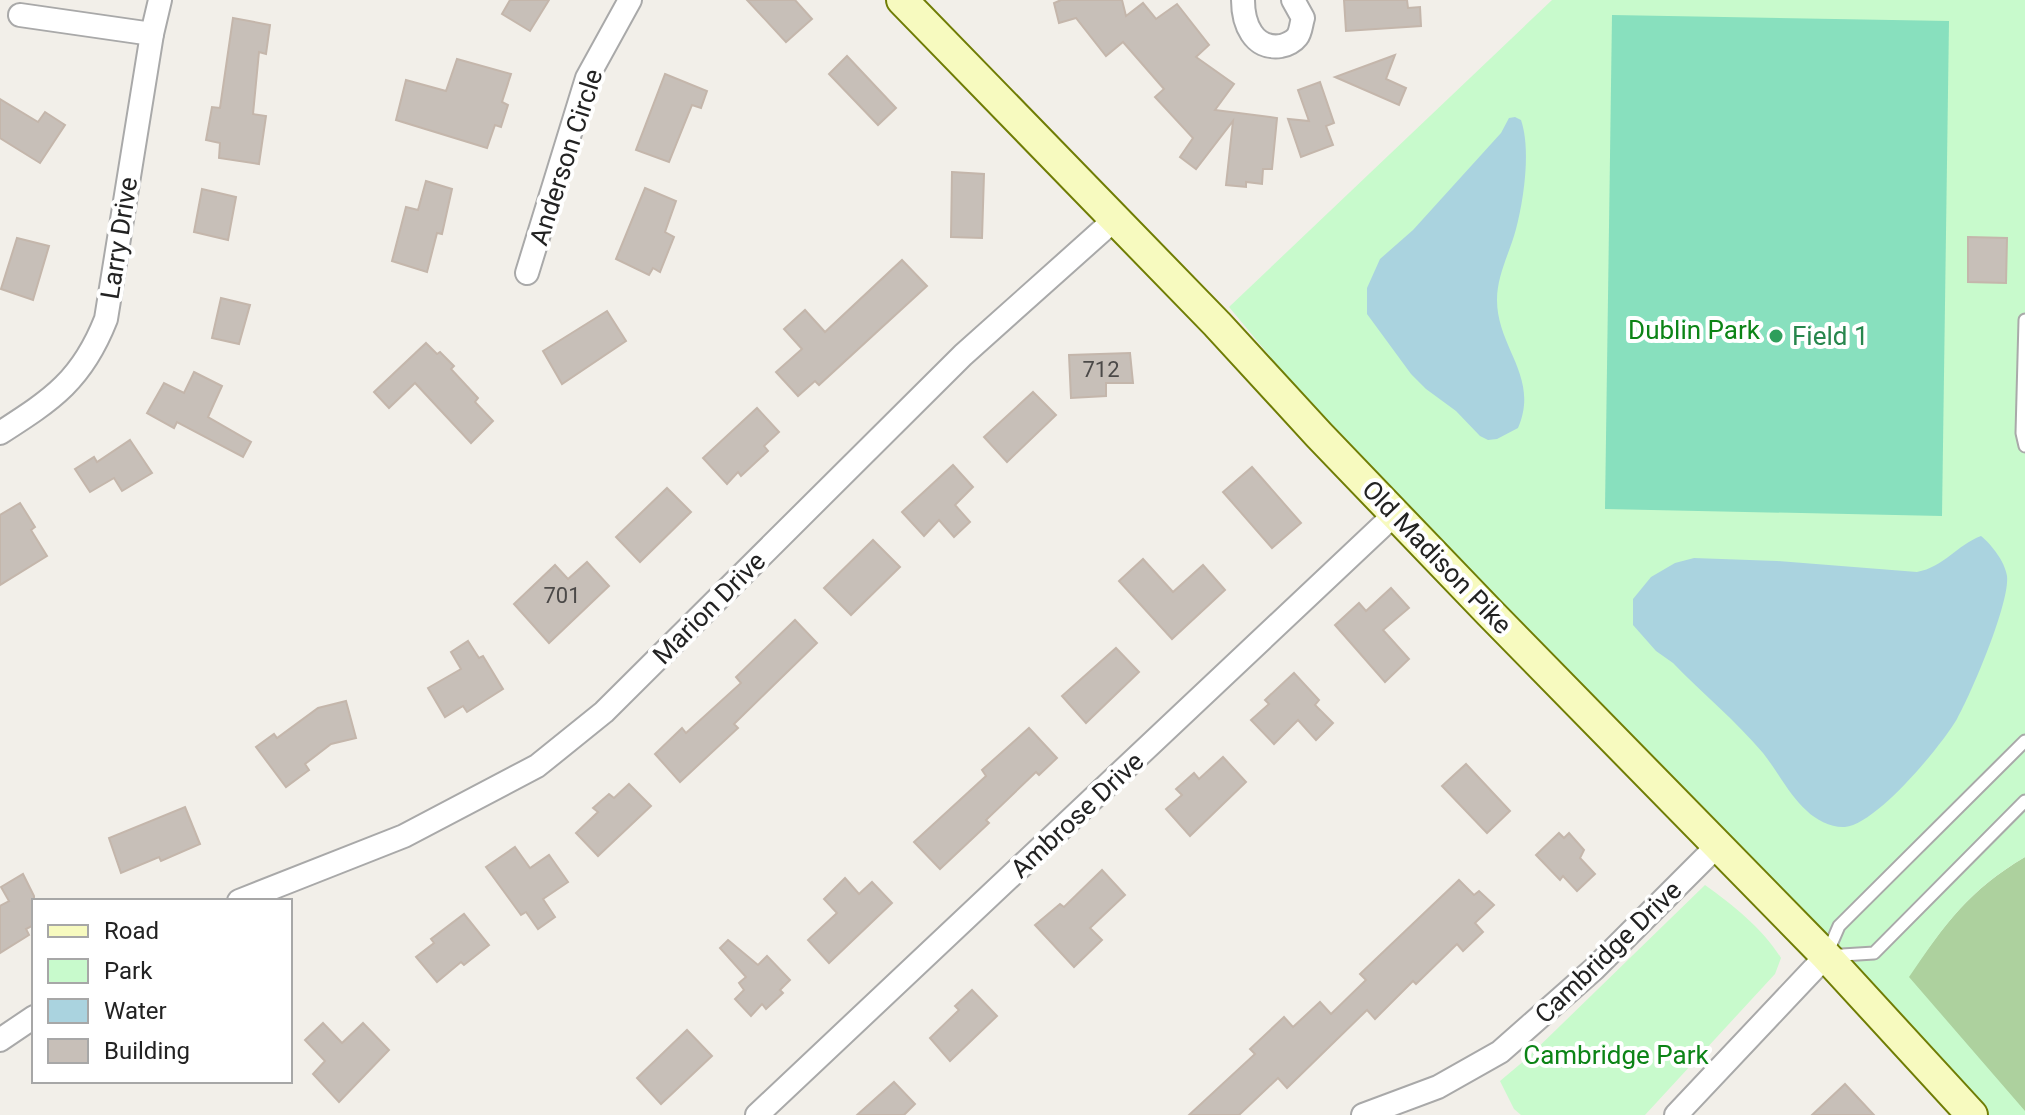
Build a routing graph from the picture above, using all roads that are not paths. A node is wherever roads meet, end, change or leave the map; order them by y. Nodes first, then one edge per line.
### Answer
1 (160, 0) edge
2 (630, 0) edge
3 (902, 0) edge
4 (1243, 0) edge
5 (1293, 0) edge
6 (20, 15) dead end
7 (152, 34) junction
8 (1114, 220) junction
9 (527, 273) dead end
10 (2025, 320) edge
11 (0, 433) edge
12 (2025, 446) edge
13 (1395, 514) junction
14 (2025, 741) edge
15 (2025, 801) edge
16 (1718, 845) junction
17 (244, 899) edge
18 (1826, 956) junction
19 (32, 1018) edge
20 (0, 1040) edge
21 (757, 1115) edge
22 (1363, 1115) edge
23 (1676, 1115) edge
24 (1972, 1115) edge

1 - 7 street, Larry Drive
2 - 9 street, Anderson Circle
3 - 8 main road, Old Madison Pike
4 - 5 street
6 - 7 street
7 - 11 street, Larry Drive
8 - 13 main road, Old Madison Pike
8 - 17 street, Marion Drive
10 - 12 lane
13 - 16 main road, Old Madison Pike
13 - 21 street, Ambrose Drive
14 - 18 lane
15 - 18 lane
16 - 18 main road, Old Madison Pike
16 - 22 street, Cambridge Drive
18 - 23 street
18 - 24 main road, Old Madison Pike
19 - 20 street

